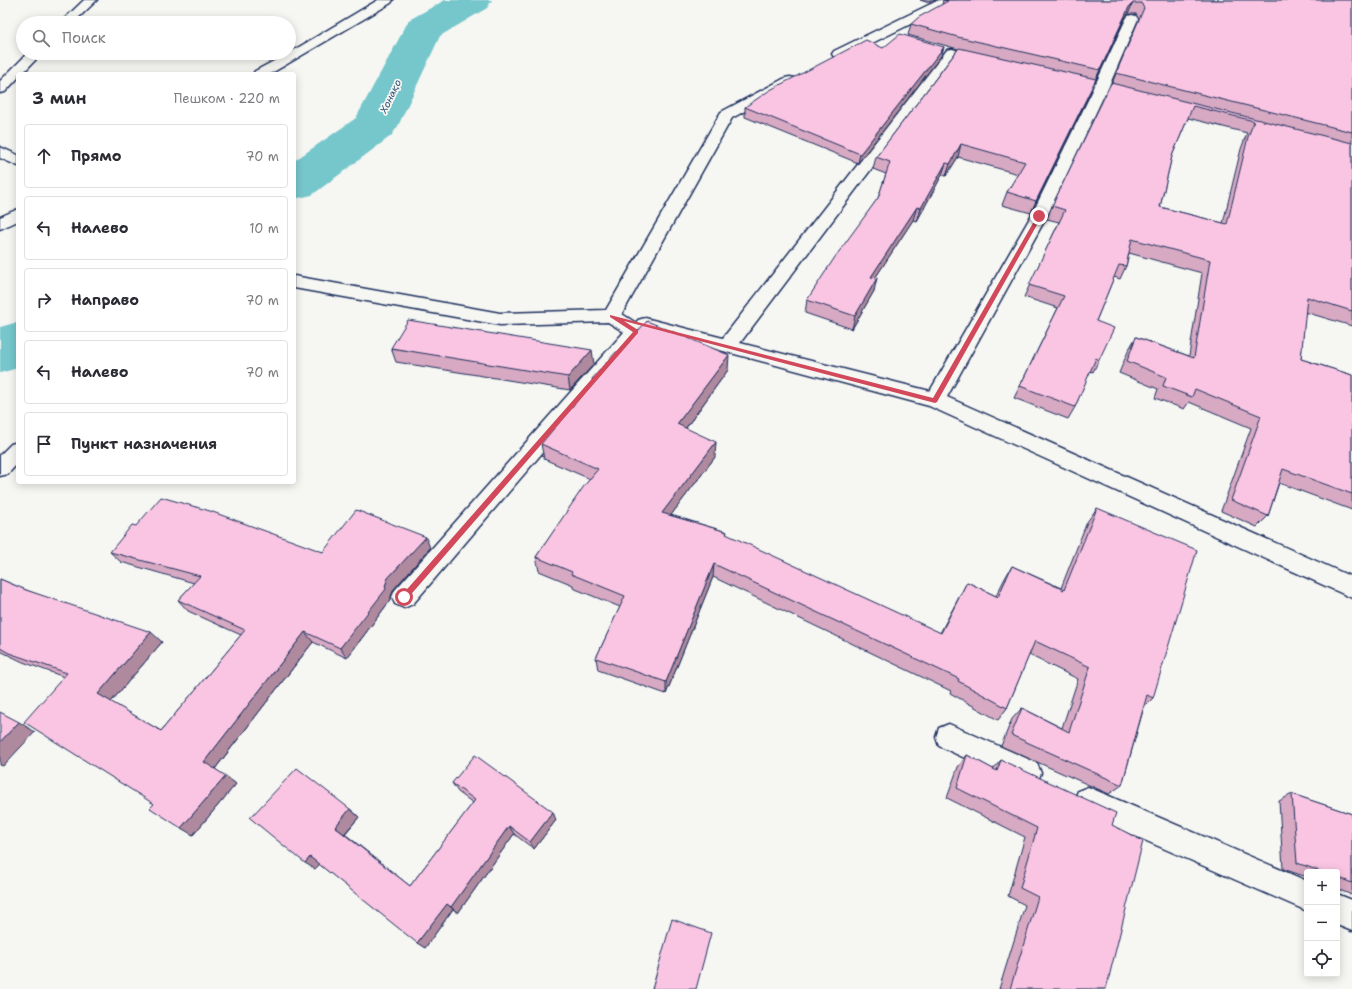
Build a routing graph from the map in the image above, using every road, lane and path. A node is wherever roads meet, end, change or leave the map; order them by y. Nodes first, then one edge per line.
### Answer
1 (91, 0) edge
2 (387, 0) edge
3 (950, 0) edge
4 (74, 16) edge
5 (1132, 19) edge
6 (880, 33) junction
7 (901, 39) edge
8 (296, 53) edge
9 (28, 60) edge
10 (284, 60) edge
11 (824, 63) edge
12 (996, 64) edge
13 (17, 72) edge
14 (263, 72) edge
15 (16, 73) edge
16 (803, 74) edge
17 (1049, 76) edge
18 (1101, 88) junction
19 (0, 89) edge
20 (1153, 101) edge
21 (0, 152) edge
22 (16, 160) edge
23 (16, 215) edge
24 (0, 224) edge
25 (296, 282) edge
26 (612, 316) junction
27 (728, 346) junction
28 (935, 400) junction
29 (16, 452) edge
30 (0, 468) edge
31 (1352, 588) edge
32 (404, 597) dead end
33 (948, 737) dead end
34 (1304, 895) edge
35 (1340, 910) edge
36 (1352, 916) edge

1 - 4 street
2 - 8 street
3 - 6 street
5 - 18 street
6 - 7 street
6 - 11 street
9 - 13 street
10 - 14 street
12 - 27 street
15 - 19 street
16 - 26 street
17 - 18 street
18 - 20 street
18 - 28 street
21 - 22 street
23 - 24 street
25 - 26 street
26 - 27 street
26 - 32 street
27 - 28 street
28 - 31 street
29 - 30 street
33 - 34 street
35 - 36 street

